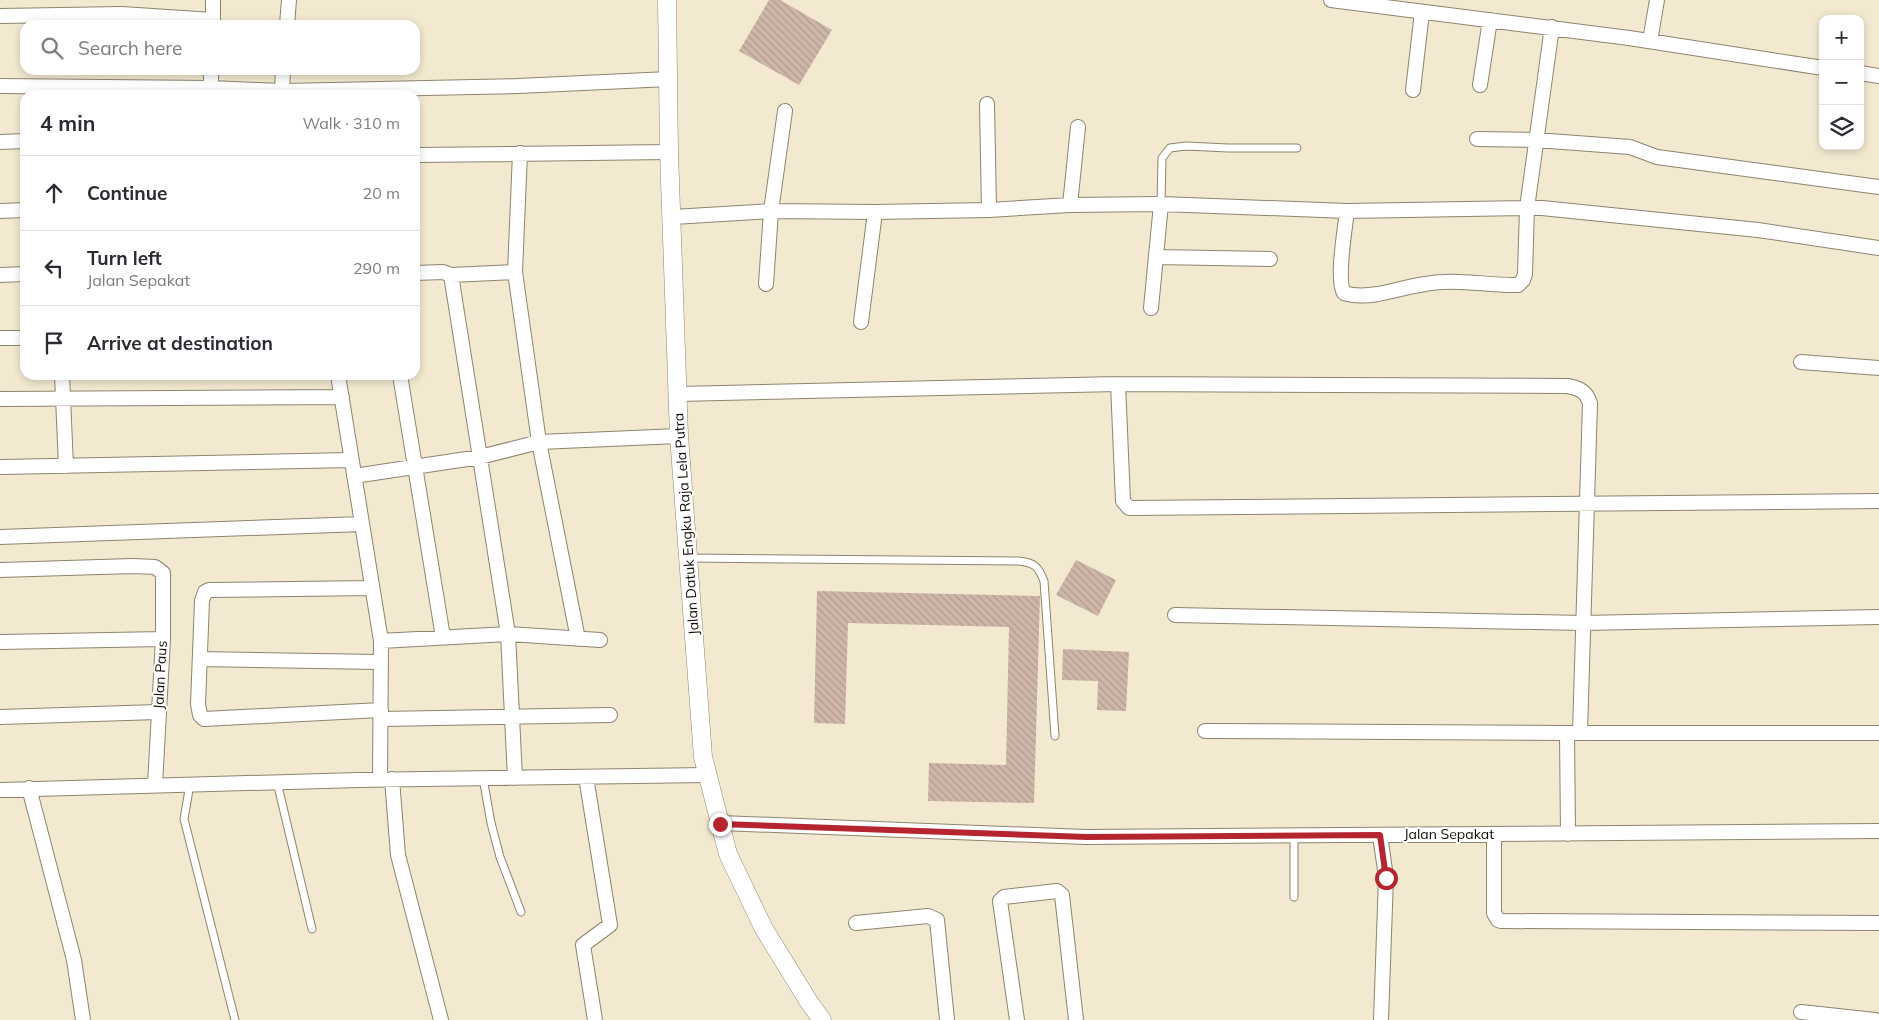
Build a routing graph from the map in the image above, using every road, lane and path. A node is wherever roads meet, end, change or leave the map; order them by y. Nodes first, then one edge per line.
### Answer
1 (213, 0) edge
2 (289, 0) edge
3 (667, 0) edge
4 (1332, 0) edge
5 (1657, 0) edge
6 (1422, 12) junction
7 (0, 16) edge
8 (190, 20) edge
9 (213, 20) edge
10 (287, 20) edge
11 (1490, 20) junction
12 (1552, 27) junction
13 (1650, 41) junction
14 (1819, 67) edge
15 (1864, 74) edge
16 (211, 75) edge
17 (283, 75) edge
18 (1879, 76) edge
19 (669, 79) junction
20 (1480, 85) dead end
21 (0, 86) edge
22 (169, 90) edge
23 (211, 90) edge
24 (282, 90) edge
25 (329, 90) edge
26 (1413, 90) dead end
27 (987, 104) dead end
28 (785, 111) dead end
29 (1078, 127) dead end
30 (1476, 139) dead end
31 (1536, 140) junction
32 (20, 141) edge
33 (0, 142) edge
34 (1297, 148) dead end
35 (669, 152) junction
36 (520, 153) junction
37 (420, 155) edge
38 (1879, 187) edge
39 (1161, 204) junction
40 (1070, 205) junction
41 (1527, 208) junction
42 (20, 210) edge
43 (989, 210) junction
44 (0, 211) edge
45 (771, 211) junction
46 (875, 212) junction
47 (1347, 212) junction
48 (673, 217) junction
49 (1879, 248) edge
50 (1156, 257) junction
51 (1270, 259) dead end
52 (515, 272) junction
53 (420, 273) edge
54 (20, 274) edge
55 (0, 275) edge
56 (451, 275) junction
57 (766, 284) dead end
58 (1151, 308) dead end
59 (861, 322) dead end
60 (0, 338) edge
61 (20, 338) edge
62 (1802, 362) dead end
63 (1879, 368) edge
64 (62, 380) edge
65 (339, 380) edge
66 (401, 380) edge
67 (1118, 384) junction
68 (678, 394) junction
69 (342, 397) junction
70 (0, 398) edge
71 (63, 398) junction
72 (679, 436) junction
73 (539, 442) junction
74 (480, 457) junction
75 (352, 460) junction
76 (66, 466) junction
77 (0, 467) edge
78 (415, 467) junction
79 (354, 476) junction
80 (1879, 501) edge
81 (1586, 504) junction
82 (362, 524) junction
83 (0, 537) edge
84 (688, 558) junction
85 (0, 570) edge
86 (372, 588) junction
87 (1175, 615) dead end
88 (1879, 617) edge
89 (1583, 623) junction
90 (508, 634) junction
91 (443, 637) junction
92 (163, 639) junction
93 (578, 639) junction
94 (600, 640) dead end
95 (381, 641) junction
96 (0, 642) edge
97 (200, 659) junction
98 (379, 662) junction
99 (158, 712) junction
100 (381, 714) junction
101 (610, 715) dead end
102 (0, 717) edge
103 (512, 717) junction
104 (1205, 731) dead end
105 (1573, 732) junction
106 (1879, 733) edge
107 (1054, 736) dead end
108 (708, 775) junction
109 (586, 777) junction
110 (483, 778) junction
111 (515, 778) junction
112 (386, 779) junction
113 (277, 782) junction
114 (190, 784) junction
115 (155, 785) junction
116 (30, 788) junction
117 (0, 790) edge
118 (720, 824) junction
119 (1879, 831) edge
120 (1494, 834) junction
121 (1568, 834) junction
122 (1294, 835) junction
123 (1380, 835) junction
124 (1294, 897) dead end
125 (521, 912) dead end
126 (1879, 922) edge
127 (856, 923) dead end
128 (312, 929) dead end
129 (1801, 1012) dead end
130 (82, 1020) edge
131 (235, 1020) edge
132 (441, 1020) edge
133 (595, 1020) edge
134 (822, 1020) edge
135 (947, 1020) edge
136 (1017, 1020) edge
137 (1076, 1020) edge
138 (1381, 1020) edge
139 (1875, 1020) edge

1 - 9 street
2 - 10 street
3 - 19 street, Jalan Datuk Engku Raja Lela Putra
4 - 6 street
5 - 13 street
6 - 11 street
6 - 26 street
7 - 8 street
11 - 12 street
11 - 20 street
12 - 13 street
12 - 31 street
13 - 14 street
15 - 18 street
16 - 23 street
17 - 24 street
19 - 25 street
19 - 35 street, Jalan Datuk Engku Raja Lela Putra
21 - 22 street
27 - 43 street
28 - 45 street
29 - 40 street
30 - 31 street
31 - 38 street
31 - 41 street
32 - 33 street
34 - 39 lane
35 - 36 street
35 - 48 street, Jalan Datuk Engku Raja Lela Putra
36 - 37 street
36 - 52 street
39 - 40 street
39 - 47 street
39 - 50 street
40 - 43 street
41 - 47 street
41 - 47 street
41 - 49 street
42 - 44 street
43 - 46 street
45 - 46 street
45 - 48 street
45 - 57 street
46 - 59 street
48 - 68 street, Jalan Datuk Engku Raja Lela Putra
50 - 51 street
50 - 58 street
52 - 56 street
52 - 73 street
53 - 56 street
54 - 55 street
56 - 74 street
60 - 61 street
62 - 63 street
64 - 71 street
65 - 69 street
66 - 78 street
67 - 68 street
67 - 81 street
67 - 81 street
68 - 72 street, Jalan Datuk Engku Raja Lela Putra
69 - 71 street
69 - 75 street
70 - 71 street
71 - 76 street
72 - 73 street
72 - 84 street, Jalan Datuk Engku Raja Lela Putra
73 - 74 street
73 - 93 street
74 - 78 street
74 - 90 street
75 - 76 street
75 - 79 street
76 - 77 street
78 - 79 street
78 - 91 street
79 - 82 street
80 - 81 street
81 - 89 street
82 - 83 street
82 - 86 street
84 - 107 lane
84 - 108 street, Jalan Datuk Engku Raja Lela Putra
85 - 92 street, Jalan Paus
86 - 95 street
86 - 97 street
87 - 89 street
88 - 89 street
89 - 105 street
90 - 91 street
90 - 93 street
90 - 103 street
91 - 95 street
92 - 96 street
92 - 99 street, Jalan Paus
93 - 94 street
95 - 98 street
97 - 98 street
97 - 100 street
98 - 100 street
99 - 102 street
99 - 115 street, Jalan Paus
100 - 103 street
100 - 112 street
101 - 103 street
103 - 111 street
104 - 105 street
105 - 106 street
105 - 121 street
108 - 109 street
108 - 118 street, Jalan Datuk Engku Raja Lela Putra
109 - 111 street
109 - 133 street
110 - 111 street
110 - 112 street
110 - 125 lane
112 - 113 street
112 - 132 street
113 - 114 street
113 - 128 lane
114 - 115 street
114 - 131 lane
115 - 116 street
116 - 117 street
116 - 130 street
118 - 122 street, Jalan Sepakat
118 - 134 street, Jalan Datuk Engku Raja Lela Putra
119 - 121 street, Jalan Sepakat
120 - 121 street, Jalan Sepakat
120 - 123 street, Jalan Sepakat
120 - 126 street
122 - 123 street, Jalan Sepakat
122 - 124 lane
123 - 138 street
127 - 135 street
129 - 139 street
136 - 137 street

